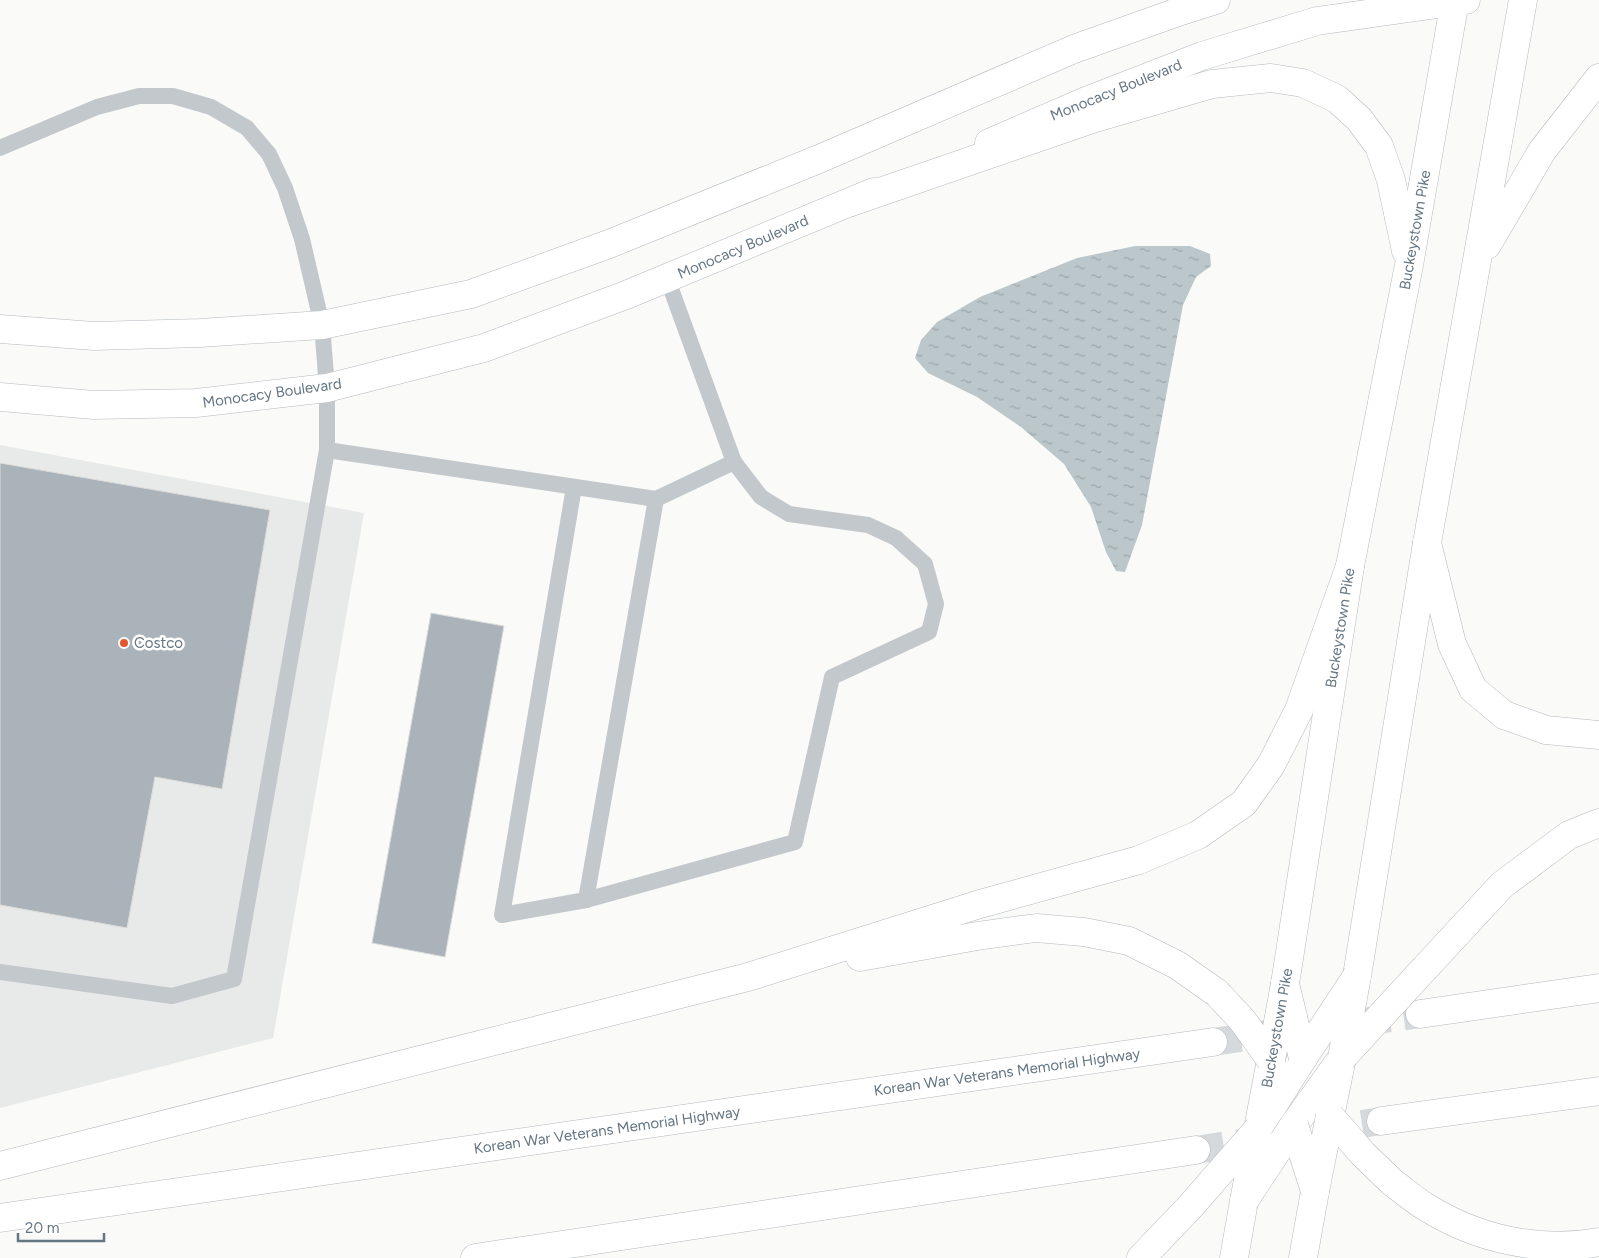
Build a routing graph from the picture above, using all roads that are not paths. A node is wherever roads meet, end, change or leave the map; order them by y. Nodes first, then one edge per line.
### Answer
1 (1216, 0) edge
2 (1459, 0) edge
3 (1523, 0) edge
4 (1185, 6) edge
5 (1599, 78) edge
6 (0, 148) edge
7 (851, 202) junction
8 (1477, 262) junction
9 (1409, 266) junction
10 (668, 278) junction
11 (322, 325) junction
12 (0, 329) edge
13 (326, 388) junction
14 (0, 397) edge
15 (327, 450) junction
16 (734, 462) junction
17 (574, 487) junction
18 (656, 499) junction
19 (1427, 543) junction
20 (1350, 566) junction
21 (1599, 735) edge
22 (1599, 823) edge
23 (586, 900) junction
24 (0, 972) edge
25 (748, 976) junction
26 (1357, 976) junction
27 (1285, 984) junction
28 (1599, 988) edge
29 (1420, 1014) tunnel mouth
30 (1213, 1042) tunnel mouth
31 (1303, 1058) junction
32 (1342, 1058) junction
33 (1271, 1060) junction
34 (1282, 1089) junction
35 (1317, 1091) junction
36 (1599, 1091) edge
37 (1330, 1116) junction
38 (1381, 1121) tunnel mouth
39 (1294, 1125) junction
40 (1258, 1129) junction
41 (1196, 1150) tunnel mouth
42 (0, 1166) edge
43 (1316, 1191) junction
44 (1244, 1201) junction
45 (0, 1218) edge
46 (1599, 1242) edge
47 (476, 1258) edge
48 (1141, 1258) edge
49 (1234, 1258) edge
50 (1303, 1258) edge

1 - 4 main road
2 - 7 main road, Monocacy Boulevard
2 - 9 main road, Buckeystown Pike
3 - 8 main road
4 - 11 main road
5 - 8 main road
6 - 11 lane
7 - 9 main road
7 - 10 main road, Monocacy Boulevard
8 - 19 main road
9 - 20 main road, Buckeystown Pike
10 - 13 main road, Monocacy Boulevard
10 - 16 lane
11 - 12 main road
11 - 13 lane
13 - 14 main road, Monocacy Boulevard
13 - 15 lane
15 - 17 lane
15 - 24 lane
16 - 18 lane
16 - 23 lane
17 - 18 lane
17 - 23 lane
18 - 23 lane
19 - 21 main road
19 - 26 main road
20 - 25 main road
20 - 27 main road, Buckeystown Pike
22 - 32 main road, bridge
25 - 33 main road, bridge
25 - 42 main road
26 - 31 main road, bridge
26 - 32 main road, bridge
27 - 31 main road, bridge
27 - 33 main road, Buckeystown Pike, bridge
28 - 29 main road
30 - 45 main road, Korean War Veterans Memorial Highway
31 - 34 main road
31 - 35 main road
32 - 35 main road
32 - 37 main road
33 - 34 main road
33 - 40 main road, Buckeystown Pike
34 - 39 main road
34 - 40 main road
35 - 37 main road
35 - 39 main road
36 - 38 main road
37 - 43 main road, bridge
37 - 46 main road, bridge
39 - 43 main road, bridge
39 - 44 main road, bridge
40 - 44 main road, Buckeystown Pike, bridge
40 - 48 main road, bridge
41 - 47 main road
43 - 50 main road
44 - 49 main road, Buckeystown Pike

